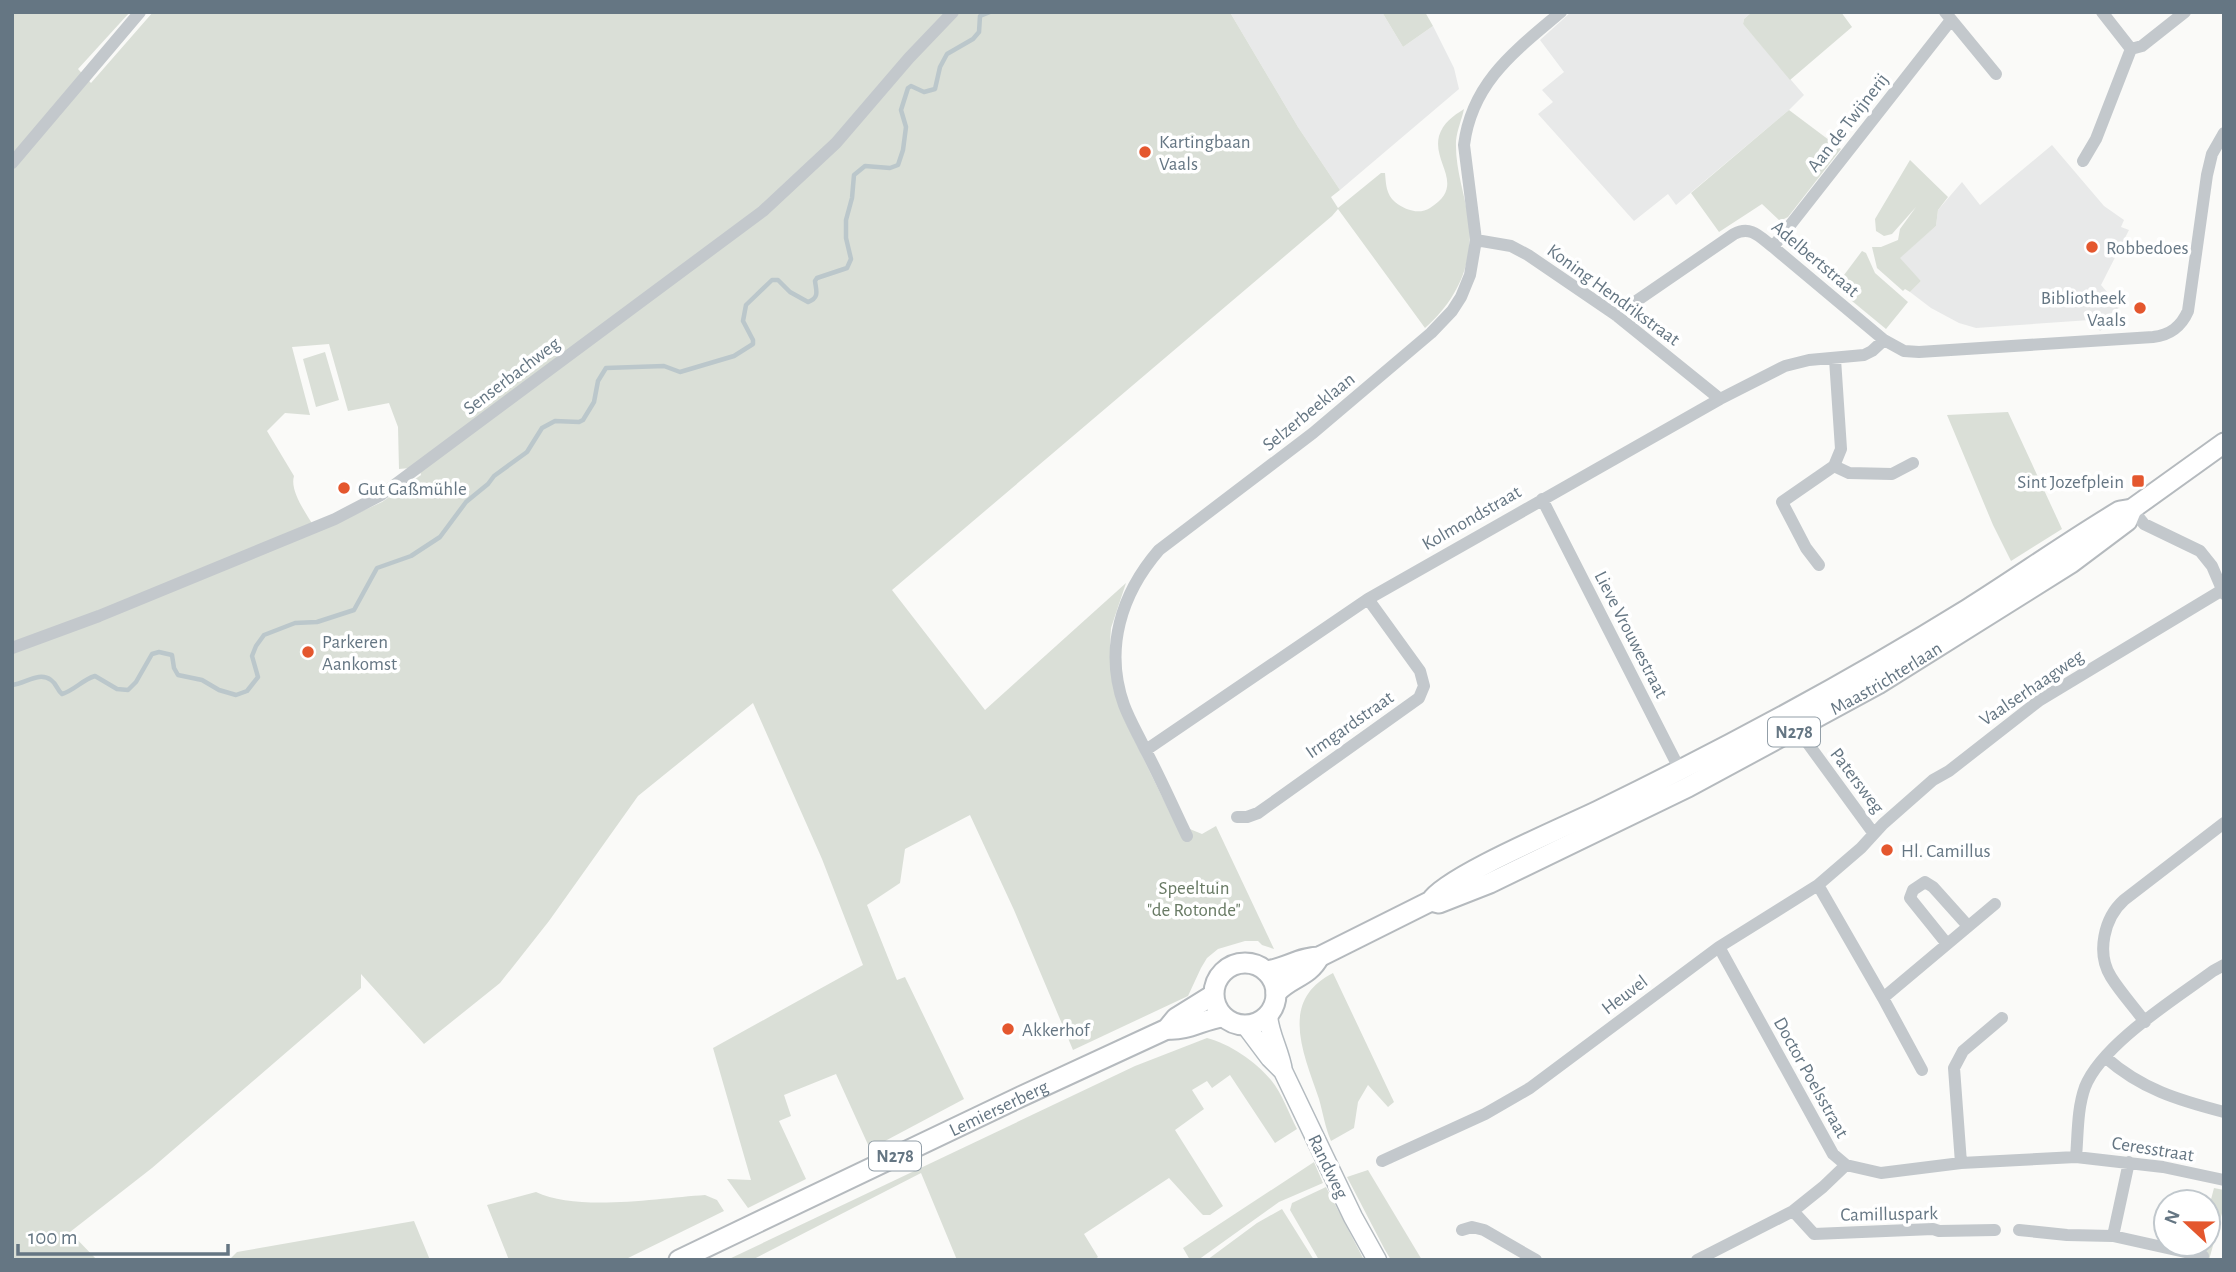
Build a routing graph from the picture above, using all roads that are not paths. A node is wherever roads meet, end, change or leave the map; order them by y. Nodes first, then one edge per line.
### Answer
1 (140, 12) edge
2 (953, 12) edge
3 (1560, 12) edge
4 (2102, 12) edge
5 (2185, 12) edge
6 (1948, 16) edge
7 (2132, 48) junction
8 (1996, 74) dead end
9 (2224, 133) edge
10 (2083, 161) dead end
11 (12, 163) edge
12 (1476, 240) junction
13 (1773, 247) junction
14 (1616, 315) junction
15 (1884, 340) junction
16 (1835, 359) junction
17 (1720, 399) junction
18 (2224, 443) edge
19 (1913, 463) dead end
20 (1834, 466) junction
21 (1542, 499) junction
22 (2132, 509) junction
23 (1819, 565) dead end
24 (2223, 591) edge
25 (1368, 599) junction
26 (12, 648) edge
27 (1794, 721) junction
28 (1146, 750) junction
29 (1684, 779) junction
30 (1237, 817) dead end
31 (2224, 823) edge
32 (1874, 834) junction
33 (1187, 836) dead end
34 (1818, 885) junction
35 (1995, 904) dead end
36 (1968, 926) junction
37 (1947, 944) junction
38 (1719, 947) junction
39 (1319, 957) junction
40 (2224, 965) edge
41 (1266, 971) junction
42 (1276, 993) junction
43 (1213, 995) junction
44 (1883, 998) junction
45 (1268, 1015) junction
46 (1223, 1017) junction
47 (2002, 1018) dead end
48 (2145, 1022) junction
49 (1246, 1026) junction
50 (1167, 1029) junction
51 (2105, 1057) junction
52 (1922, 1070) dead end
53 (1283, 1071) junction
54 (2224, 1112) edge
55 (2076, 1157) junction
56 (1382, 1161) dead end
57 (2129, 1162) junction
58 (1961, 1163) junction
59 (1846, 1165) junction
60 (2224, 1180) edge
61 (1793, 1211) junction
62 (1462, 1230) dead end
63 (1995, 1230) dead end
64 (2019, 1230) dead end
65 (2113, 1236) junction
66 (2152, 1245) edge
67 (679, 1260) edge
68 (1377, 1260) edge
69 (1536, 1260) edge
70 (1697, 1260) edge

1 - 11 street
2 - 26 street, Senserbachweg
3 - 12 street, Selzerbeeklaan
4 - 7 street
5 - 7 street
6 - 8 street
6 - 13 street, Aan de Twijnerij
7 - 10 street
9 - 15 street
12 - 14 street, Koning Hendrikstraat
12 - 28 street, Selzerbeeklaan
13 - 14 street, Adelbertstraat
13 - 15 street, Adelbertstraat
14 - 17 street, Koning Hendrikstraat
15 - 16 street, Kolmondstraat
16 - 17 street, Kolmondstraat
16 - 20 street
17 - 21 street, Kolmondstraat
18 - 22 main road, Maastrichterlaan / N278
19 - 20 street
20 - 23 street
21 - 25 street, Kolmondstraat
21 - 29 street, Lieve Vrouwestraat
22 - 24 street
22 - 27 main road, Maastrichterlaan / N278
24 - 32 street, Vaalserhaagweg
25 - 28 street, Kolmondstraat
25 - 30 street, Irmgardstraat
27 - 29 main road, Maastrichterlaan / N278
27 - 32 street, Patersweg
28 - 33 street, Selzerbeeklaan
29 - 39 main road, Maastrichterlaan / N278
31 - 48 street
32 - 34 street, Heuvel
34 - 38 street, Heuvel
34 - 44 street
35 - 36 street
36 - 37 street
36 - 37 street
37 - 44 street
38 - 56 street, Heuvel
38 - 59 street, Doctor Poelsstraat
39 - 41 main road, Maastrichterlaan / N278
39 - 42 main road, Maastrichterlaan / N278
40 - 48 street
41 - 42 main road
41 - 43 main road, N278
42 - 45 main road
43 - 46 main road
43 - 50 main road, Lemierserberg / N278
44 - 52 street
45 - 49 main road
45 - 53 main road, Randweg
46 - 49 main road
46 - 50 main road, Lemierserberg / N278
47 - 58 street
48 - 51 street
49 - 53 main road, Randweg
50 - 67 main road, Lemierserberg / N278
51 - 54 street
51 - 55 street
53 - 68 main road, Randweg
55 - 57 street, Ceresstraat
55 - 58 street, Doctor Poelsstraat
57 - 60 street, Ceresstraat
57 - 65 street
58 - 59 street, Doctor Poelsstraat
59 - 61 street, Camilluspark
61 - 63 street, Camilluspark
61 - 70 street, Camilluspark
62 - 69 street
64 - 65 street
65 - 66 street

